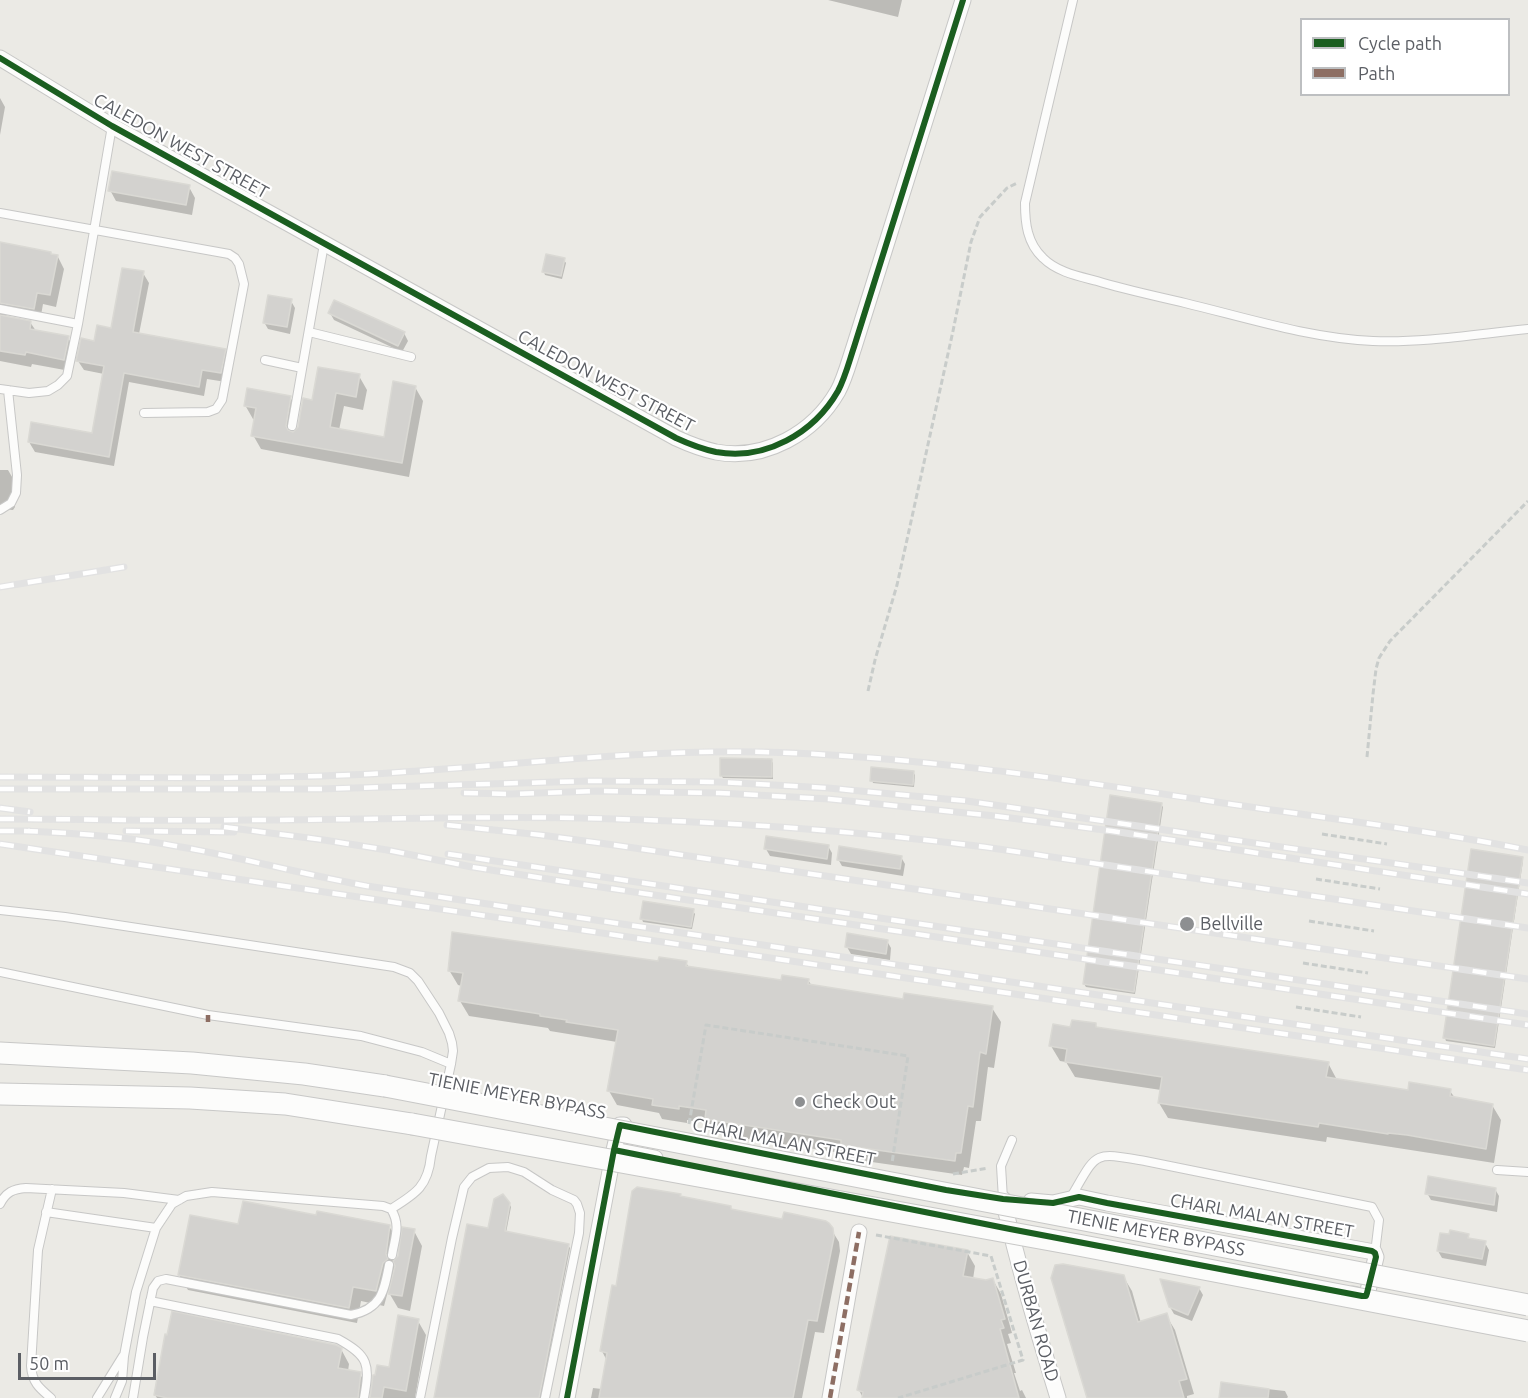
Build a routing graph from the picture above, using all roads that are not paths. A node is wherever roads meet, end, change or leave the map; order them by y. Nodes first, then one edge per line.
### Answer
1 (963, 0) edge
2 (1073, 0) edge
3 (0, 58) edge
4 (112, 126) junction
5 (0, 213) edge
6 (94, 230) junction
7 (324, 244) junction
8 (0, 309) edge
9 (78, 324) junction
10 (1528, 329) edge
11 (309, 332) junction
12 (411, 357) dead end
13 (264, 360) dead end
14 (302, 368) junction
15 (4, 389) edge
16 (144, 413) dead end
17 (292, 426) dead end
18 (0, 510) edge
19 (0, 910) edge
20 (0, 972) edge
21 (0, 1053) edge
22 (451, 1064) junction
23 (0, 1094) edge
24 (1012, 1140) dead end
25 (614, 1150) junction
26 (1497, 1170) dead end
27 (1528, 1172) edge
28 (52, 1189) junction
29 (1071, 1198) junction
30 (1003, 1199) junction
31 (179, 1200) junction
32 (0, 1204) edge
33 (391, 1209) junction
34 (46, 1212) junction
35 (156, 1228) junction
36 (1010, 1229) junction
37 (859, 1232) road end
38 (1375, 1253) junction
39 (392, 1255) dead end
40 (389, 1265) dead end
41 (150, 1301) junction
42 (1528, 1305) edge
43 (1528, 1332) edge
44 (123, 1356) junction
45 (51, 1398) edge
46 (97, 1398) edge
47 (115, 1398) edge
48 (133, 1398) edge
49 (364, 1398) edge
50 (420, 1398) edge
51 (545, 1398) edge
52 (567, 1398) edge
53 (830, 1398) edge
54 (1058, 1398) edge

1 - 7 street, CALEDON WEST STREET
2 - 10 lane
3 - 4 street, CALEDON WEST STREET
4 - 6 lane
4 - 7 street, CALEDON WEST STREET
5 - 6 lane
6 - 9 lane
6 - 16 lane
7 - 11 lane
8 - 9 lane
9 - 15 lane
11 - 12 lane
11 - 14 lane
13 - 14 lane
14 - 17 lane
15 - 18 lane
19 - 22 lane
20 - 22 lane
21 - 42 main road, TIENIE MEYER BYPASS, bridge
22 - 33 lane
23 - 43 main road, TIENIE MEYER BYPASS, bridge
24 - 30 lane, DURBAN ROAD
25 - 30 street, CHARL MALAN STREET
25 - 36 street, CHARL MALAN STREET
25 - 52 street, CHARL MALAN STREET
26 - 27 lane
28 - 31 lane
28 - 32 lane
28 - 34 lane
29 - 30 street, CHARL MALAN STREET
29 - 38 street, CHARL MALAN STREET
29 - 38 lane
30 - 36 street, DURBAN ROAD
31 - 33 lane
31 - 35 lane
33 - 39 lane
34 - 35 lane
34 - 45 lane
35 - 44 lane
36 - 38 street, CHARL MALAN STREET
36 - 54 street, DURBAN ROAD
37 - 53 street
40 - 41 lane
41 - 48 lane
41 - 49 lane
44 - 46 lane
44 - 47 lane
50 - 51 lane

